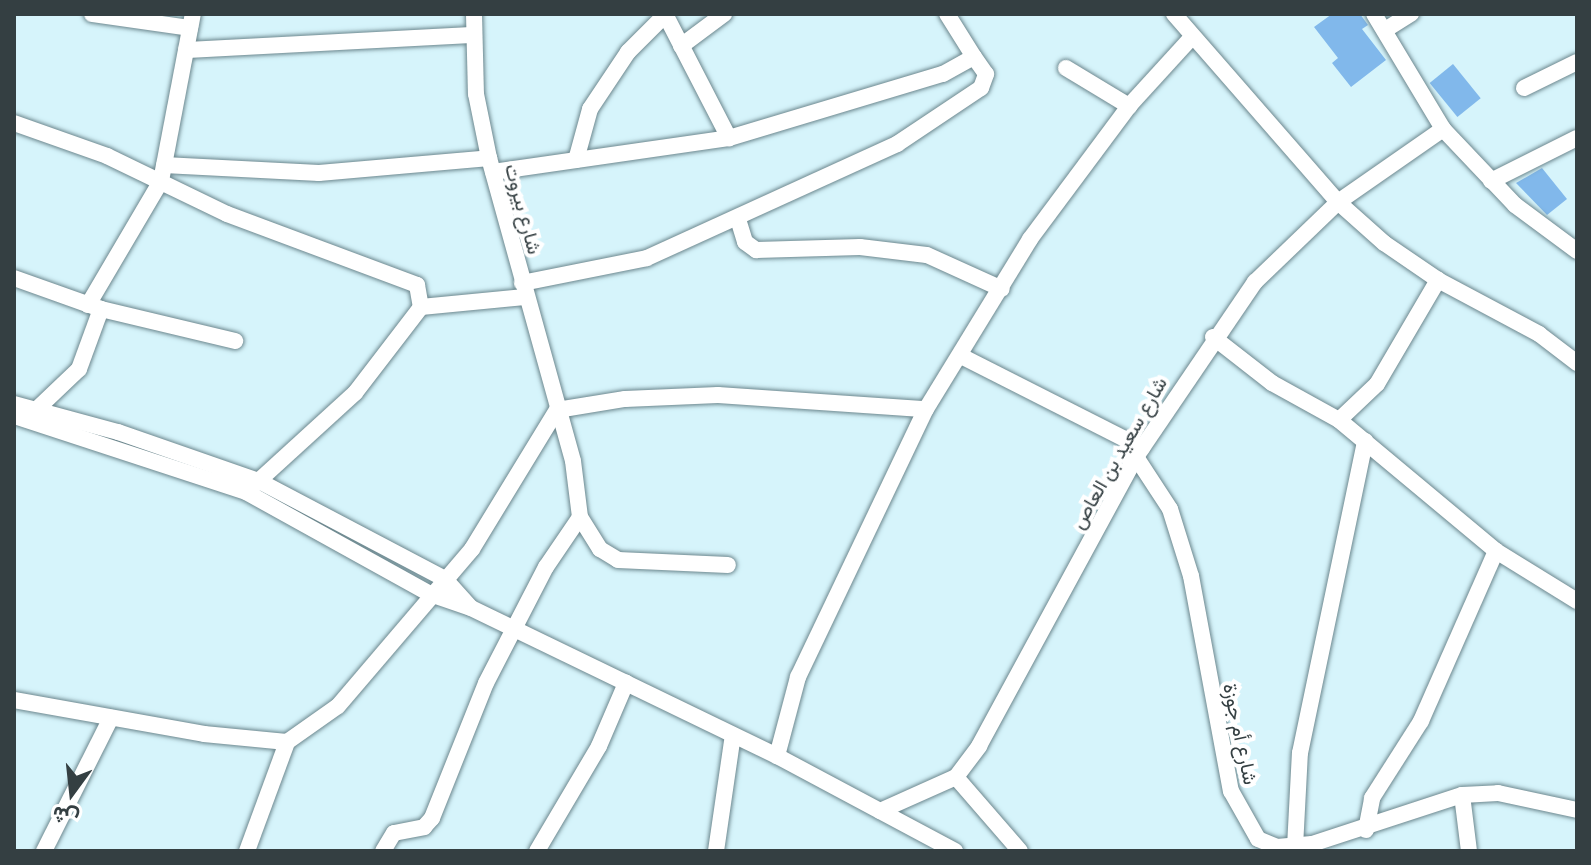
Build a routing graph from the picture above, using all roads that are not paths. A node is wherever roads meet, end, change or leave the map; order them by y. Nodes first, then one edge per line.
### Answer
1 (92, 14) edge
2 (474, 14) edge
3 (724, 14) edge
4 (947, 14) edge
5 (1174, 14) edge
6 (1374, 14) edge
7 (1411, 14) edge
8 (665, 15) edge
9 (191, 21) edge
10 (1385, 30) junction
11 (473, 35) junction
12 (1192, 37) junction
13 (681, 46) junction
14 (186, 50) junction
15 (974, 57) junction
16 (1577, 62) edge
17 (1066, 68) dead end
18 (1524, 88) dead end
19 (1129, 106) junction
20 (14, 123) edge
21 (1443, 129) junction
22 (729, 138) junction
23 (1577, 138) edge
24 (576, 160) junction
25 (491, 165) junction
26 (162, 173) junction
27 (1491, 181) junction
28 (1338, 202) junction
29 (738, 219) junction
30 (1577, 251) edge
31 (14, 278) edge
32 (1438, 280) junction
33 (1002, 289) junction
34 (523, 290) junction
35 (94, 307) junction
36 (421, 307) junction
37 (1213, 337) junction
38 (235, 341) dead end
39 (961, 356) junction
40 (1577, 363) edge
41 (14, 404) edge
42 (37, 409) junction
43 (926, 409) junction
44 (557, 410) junction
45 (14, 416) edge
46 (1339, 420) junction
47 (1365, 441) junction
48 (1139, 453) junction
49 (259, 481) junction
50 (246, 492) junction
51 (580, 517) junction
52 (1496, 551) junction
53 (728, 565) dead end
54 (445, 579) junction
55 (430, 594) junction
56 (1577, 601) edge
57 (471, 608) junction
58 (514, 629) junction
59 (626, 683) junction
60 (14, 700) edge
61 (111, 718) junction
62 (733, 735) junction
63 (287, 742) junction
64 (777, 756) junction
65 (956, 777) junction
66 (1462, 795) junction
67 (1577, 810) edge
68 (880, 811) junction
69 (1366, 830) junction
70 (1307, 847) edge
71 (44, 851) edge
72 (247, 851) edge
73 (383, 851) edge
74 (537, 851) edge
75 (716, 851) edge
76 (955, 851) edge
77 (1019, 851) edge
78 (1469, 851) edge

1 - 9 street
2 - 11 street, شارع بيروت
3 - 13 street
4 - 15 street
5 - 12 street
6 - 10 street
7 - 10 street
8 - 13 street
8 - 24 street
9 - 14 street
10 - 21 street
11 - 14 street
11 - 25 street, شارع بيروت
12 - 19 street
12 - 28 street
13 - 22 street
14 - 26 street
15 - 22 street
15 - 29 street
16 - 18 street
17 - 19 street
19 - 33 street
20 - 26 street
21 - 27 street
21 - 28 street, شارع سعيد بن العاص
22 - 24 street
23 - 27 street
24 - 25 street
25 - 26 street
25 - 34 street, شارع بيروت
26 - 35 street
26 - 36 street
27 - 30 street
28 - 32 street
28 - 37 street, شارع سعيد بن العاص
29 - 33 street
29 - 34 street
31 - 35 street
32 - 40 street
32 - 46 street
33 - 39 street
34 - 36 street
34 - 44 street, شارع بيروت
35 - 38 street
35 - 42 street
36 - 49 street
37 - 46 street
37 - 48 street, شارع سعيد بن العاص
39 - 43 street
39 - 48 street
41 - 42 street
42 - 49 street
43 - 44 street
43 - 64 street
44 - 51 street, شارع بيروت
44 - 54 street
45 - 50 street
46 - 47 street
47 - 52 street
47 - 70 street
48 - 65 street, شارع سعيد بن العاص
48 - 70 street, شارع أم جوزة
49 - 50 street
49 - 54 street
50 - 55 street
51 - 53 street
51 - 58 street
52 - 56 street
52 - 69 street
54 - 55 street
54 - 57 street
55 - 57 street
55 - 63 street
57 - 58 street
58 - 59 street
58 - 73 street
59 - 62 street
59 - 74 street
60 - 61 street
61 - 63 street
61 - 71 street
62 - 64 street
62 - 75 street
63 - 72 street
64 - 68 street
65 - 68 street
65 - 77 street
66 - 67 street, شارع أم جوزة
66 - 69 street, شارع أم جوزة
66 - 78 street
68 - 76 street
69 - 70 street, شارع أم جوزة

